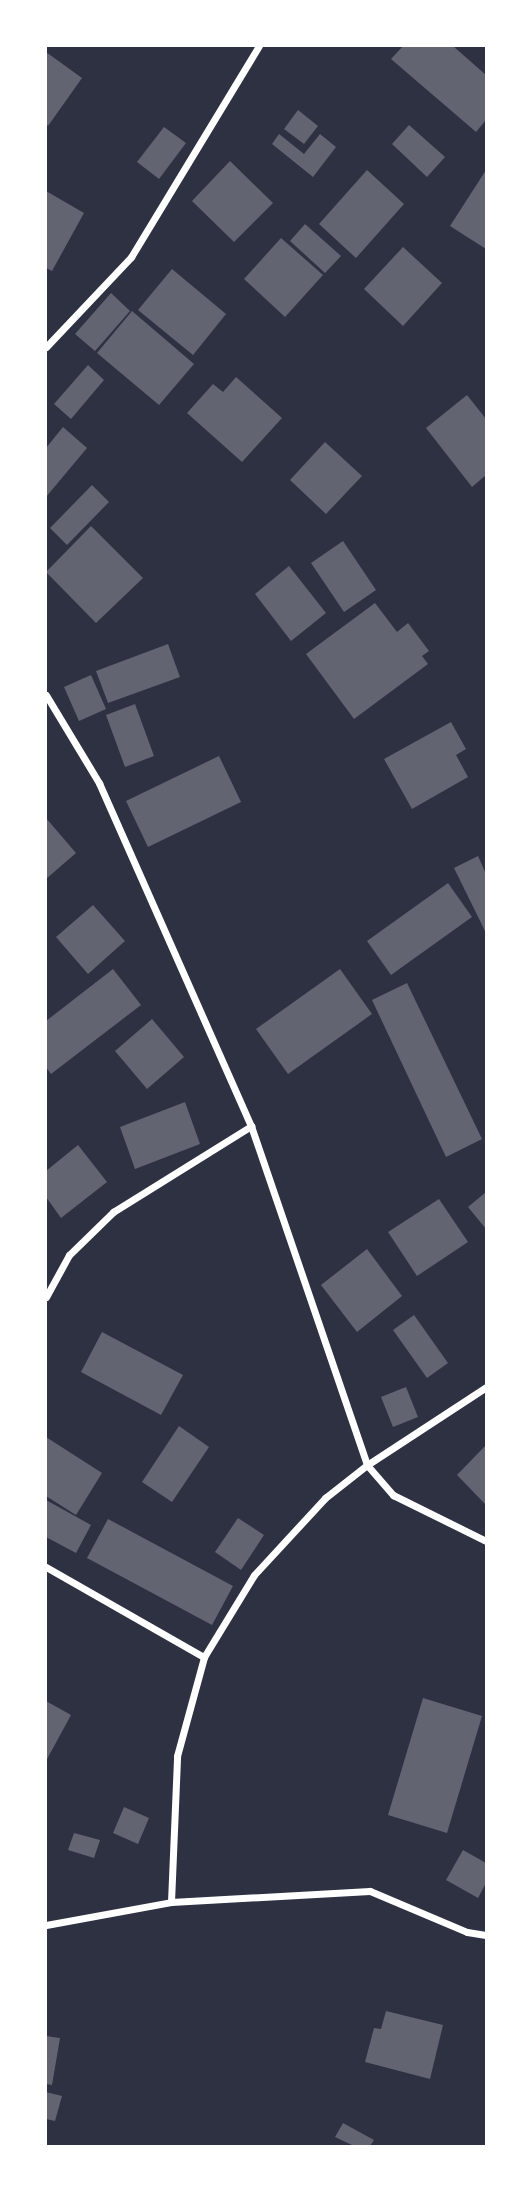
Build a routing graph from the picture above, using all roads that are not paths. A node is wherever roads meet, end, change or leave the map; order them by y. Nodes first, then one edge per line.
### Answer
1 (260, 46) edge
2 (46, 347) edge
3 (46, 695) edge
4 (251, 1126) junction
5 (46, 1297) edge
6 (486, 1387) edge
7 (366, 1465) junction
8 (486, 1541) edge
9 (46, 1567) edge
10 (204, 1657) junction
11 (171, 1902) junction
12 (46, 1925) edge
13 (486, 1934) edge

1 - 2 street
3 - 4 street
4 - 5 street
4 - 7 street
6 - 7 street
7 - 8 street
7 - 10 street
9 - 10 street
10 - 11 street
11 - 12 street
11 - 13 street

